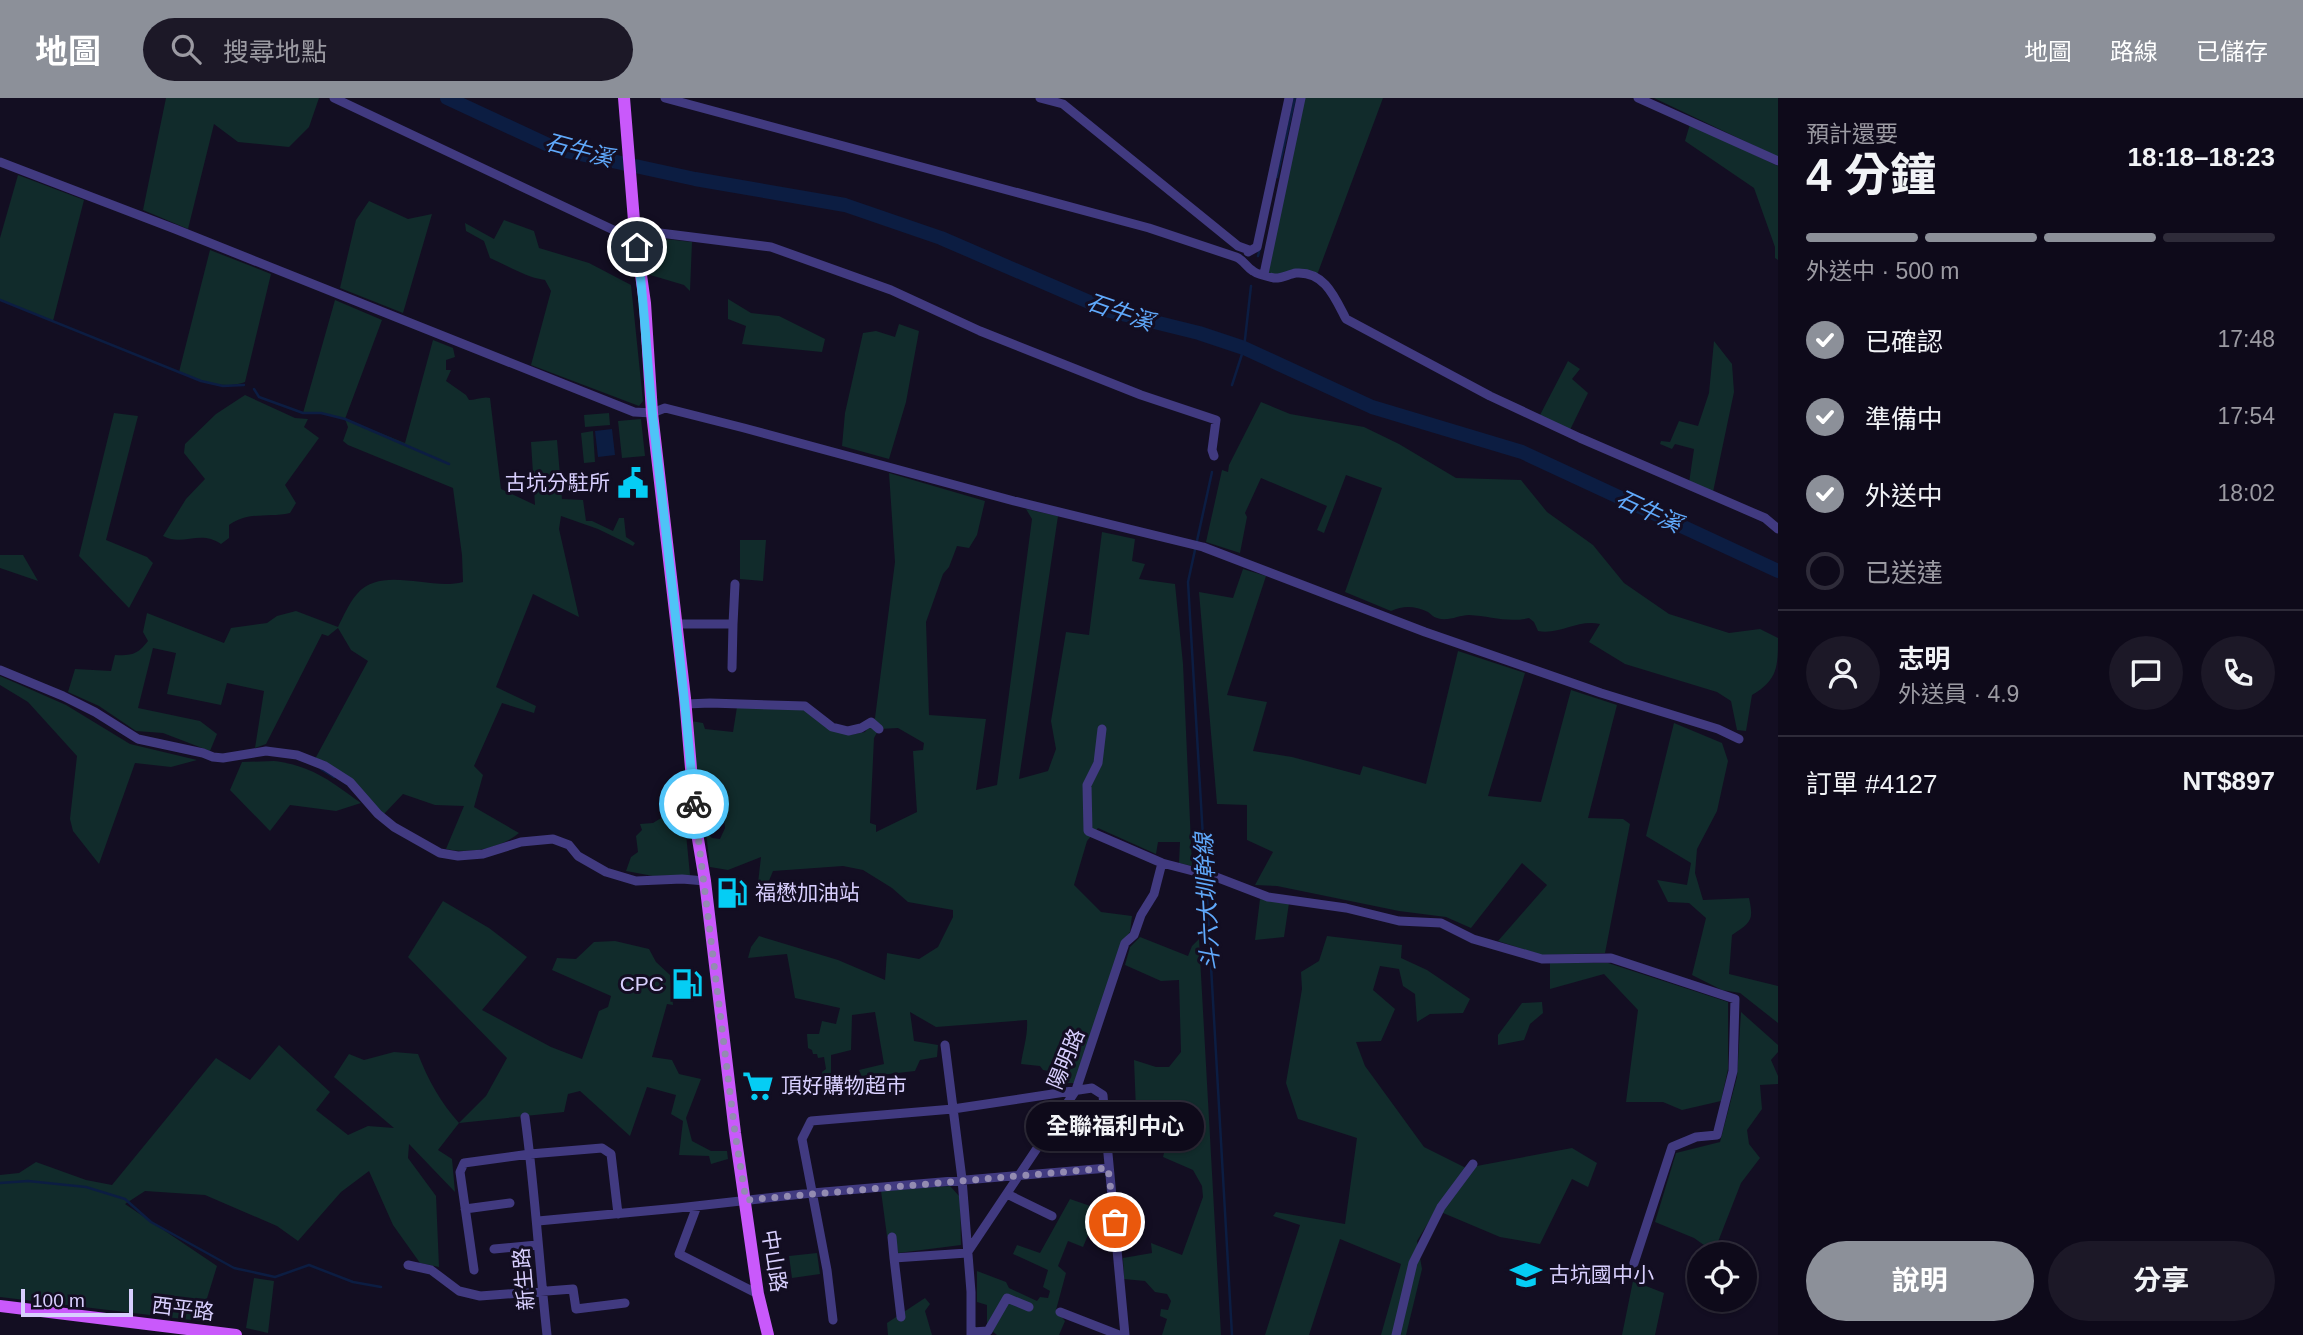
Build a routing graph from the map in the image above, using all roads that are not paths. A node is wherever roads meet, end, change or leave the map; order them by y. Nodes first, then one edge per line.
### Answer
1 (334, 98) edge
2 (624, 98) edge
3 (665, 98) edge
4 (1040, 98) edge
5 (1289, 98) edge
6 (1301, 98) edge
7 (1638, 98) edge
8 (1778, 161) edge
9 (0, 162) edge
10 (635, 233) junction
11 (1249, 250) junction
12 (1243, 261) junction
13 (1264, 274) junction
14 (652, 413) junction
15 (1214, 456) dead end
16 (1778, 529) edge
17 (735, 584) dead end
18 (676, 624) junction
19 (733, 624) junction
20 (732, 668) dead end
21 (0, 670) edge
22 (685, 704) junction
23 (879, 729) dead end
24 (1102, 729) dead end
25 (1739, 739) dead end
26 (1162, 863) junction
27 (705, 881) junction
28 (945, 1045) dead end
29 (1076, 1090) junction
30 (1104, 1108) dead end
31 (953, 1109) junction
32 (525, 1117) dead end
33 (1105, 1122) dead end
34 (530, 1154) junction
35 (1472, 1164) dead end
36 (1108, 1168) junction
37 (1019, 1174) junction
38 (962, 1179) junction
39 (812, 1193) junction
40 (1007, 1194) junction
41 (746, 1200) junction
42 (510, 1203) dead end
43 (697, 1206) junction
44 (465, 1209) junction
45 (618, 1214) junction
46 (1052, 1216) dead end
47 (538, 1221) junction
48 (892, 1237) dead end
49 (537, 1245) junction
50 (494, 1249) dead end
51 (967, 1253) junction
52 (894, 1258) junction
53 (1634, 1263) dead end
54 (408, 1265) dead end
55 (474, 1270) dead end
56 (542, 1291) junction
57 (758, 1294) junction
58 (625, 1303) dead end
59 (0, 1306) edge
60 (1029, 1307) dead end
61 (1060, 1312) dead end
62 (901, 1317) dead end
63 (834, 1320) dead end
64 (972, 1334) edge
65 (236, 1335) edge
66 (547, 1335) edge
67 (768, 1335) edge
68 (1119, 1335) edge
69 (1125, 1335) edge
70 (1396, 1335) edge

1 - 10 street
2 - 10 main road, 中山路
3 - 12 street
4 - 11 street
5 - 11 street
6 - 13 street
7 - 8 street
9 - 14 street
10 - 14 main road, 中山路
10 - 15 street
11 - 12 street
12 - 13 street
13 - 16 street
14 - 18 main road, 中山路
14 - 25 street
17 - 19 street
18 - 19 street
18 - 22 main road, 中山路
19 - 20 street
21 - 27 street
22 - 23 street
22 - 27 main road, 中山路
24 - 26 street
26 - 29 street, 陽明路
26 - 53 street
27 - 41 main road, 中山路
28 - 31 street
29 - 30 street
29 - 31 street
29 - 37 street, 陽明路
31 - 38 street
31 - 39 street
32 - 34 street, 新生路
33 - 36 street
34 - 44 street
34 - 45 street
34 - 47 street, 新生路
35 - 70 street
36 - 37 street
36 - 69 street
37 - 38 street
37 - 40 street, 陽明路
38 - 39 street
38 - 51 street
39 - 41 street
39 - 63 street
40 - 46 street
40 - 51 street, 陽明路
41 - 43 street
41 - 57 main road, 中山路
42 - 44 street
43 - 45 street
43 - 57 street
44 - 55 street
45 - 47 street
47 - 49 street, 新生路
48 - 52 street
49 - 50 street
49 - 56 street, 新生路
51 - 52 street
51 - 64 street
52 - 62 street
54 - 56 street
56 - 58 street
56 - 66 street, 新生路
57 - 67 main road, 中山路
59 - 65 main road, 西平路
60 - 64 street
61 - 68 street

